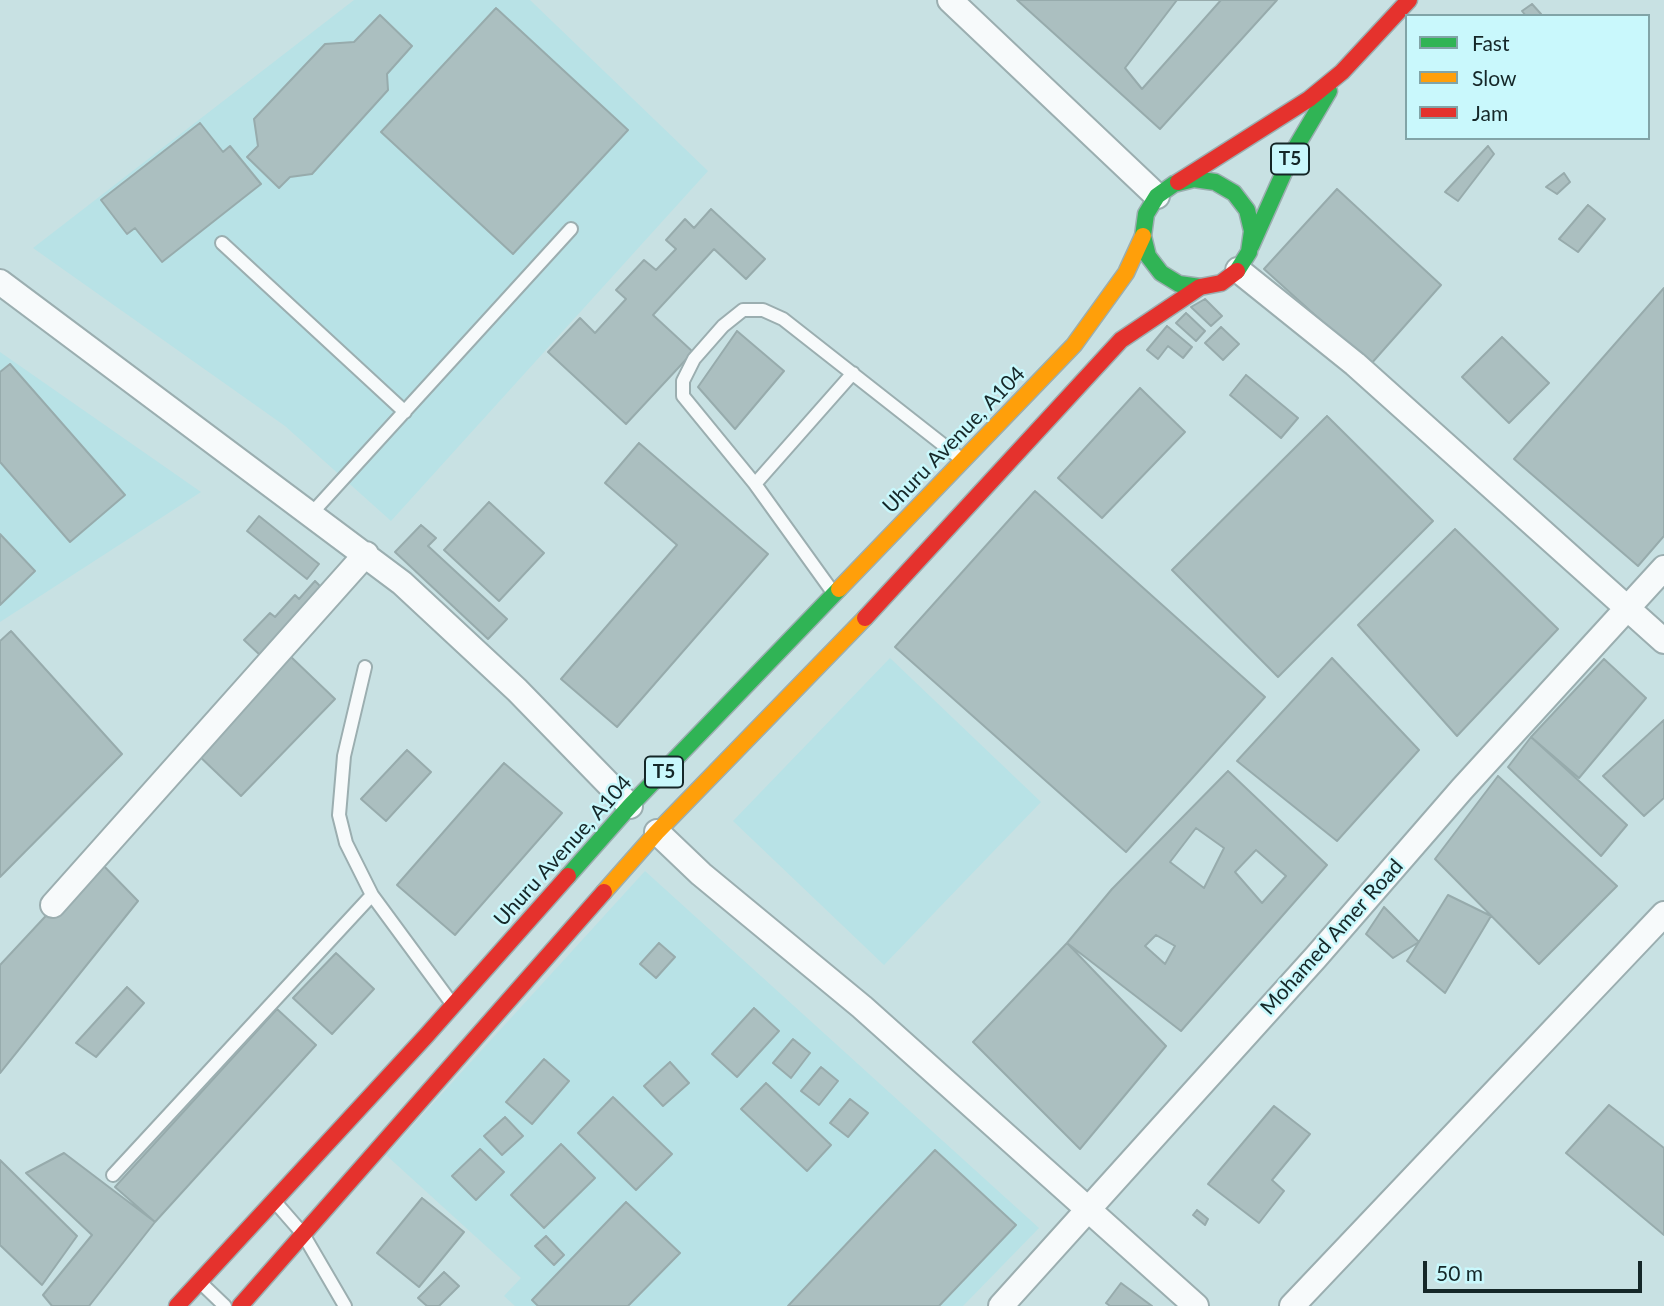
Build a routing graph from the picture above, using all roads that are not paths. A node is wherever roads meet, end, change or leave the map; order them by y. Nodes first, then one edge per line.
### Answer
1 (950, 0) edge
2 (1409, 0) edge
3 (1342, 72) junction
4 (1165, 190) junction
5 (571, 229) dead end
6 (1143, 236) junction
7 (222, 243) dead end
8 (1243, 261) junction
9 (0, 282) edge
10 (1200, 287) junction
11 (853, 373) junction
12 (405, 412) junction
13 (964, 461) junction
14 (755, 484) junction
15 (311, 514) junction
16 (366, 554) junction
17 (1664, 568) edge
18 (1627, 607) junction
19 (849, 608) junction
20 (1664, 641) edge
21 (365, 667) dead end
22 (630, 806) junction
23 (657, 832) junction
24 (372, 895) junction
25 (53, 905) dead end
26 (1664, 914) edge
27 (453, 1004) junction
28 (113, 1175) dead end
29 (274, 1200) junction
30 (1090, 1209) junction
31 (303, 1234) junction
32 (199, 1282) junction
33 (177, 1306) edge
34 (225, 1306) edge
35 (240, 1306) edge
36 (345, 1306) edge
37 (1001, 1306) edge
38 (1196, 1306) edge
39 (1292, 1306) edge

1 - 4 street
2 - 3 highway, T5
3 - 4 highway, T5
3 - 8 highway, T5
4 - 6 highway
4 - 8 highway
5 - 12 lane
6 - 10 highway
6 - 13 highway, Uhuru Avenue, A104 / T5
7 - 12 lane
8 - 10 highway
8 - 18 street
9 - 15 street
10 - 19 highway, Uhuru Avenue, A104 / T5
11 - 13 lane
11 - 14 lane
11 - 14 lane
12 - 15 lane
13 - 19 highway, Uhuru Avenue, A104 / T5
14 - 19 lane
15 - 16 street
16 - 22 street
16 - 25 street
17 - 18 street, Mohamed Amer Road
18 - 20 street
18 - 30 street, Mohamed Amer Road
19 - 22 highway, Uhuru Avenue, A104 / T5
19 - 23 highway, Uhuru Avenue, A104 / T5
21 - 24 lane
22 - 27 highway, Uhuru Avenue, A104 / T5
23 - 30 street
23 - 31 highway, Uhuru Avenue, A104 / T5
24 - 27 lane
24 - 28 lane
26 - 39 street
27 - 29 highway, Uhuru Avenue, A104 / T5
29 - 31 lane
29 - 32 highway, Uhuru Avenue, A104 / T5
30 - 37 street, Mohamed Amer Road
30 - 38 street
31 - 35 highway, Uhuru Avenue, A104 / T5
31 - 36 lane
32 - 33 highway, Uhuru Avenue, A104 / T5
32 - 34 lane

